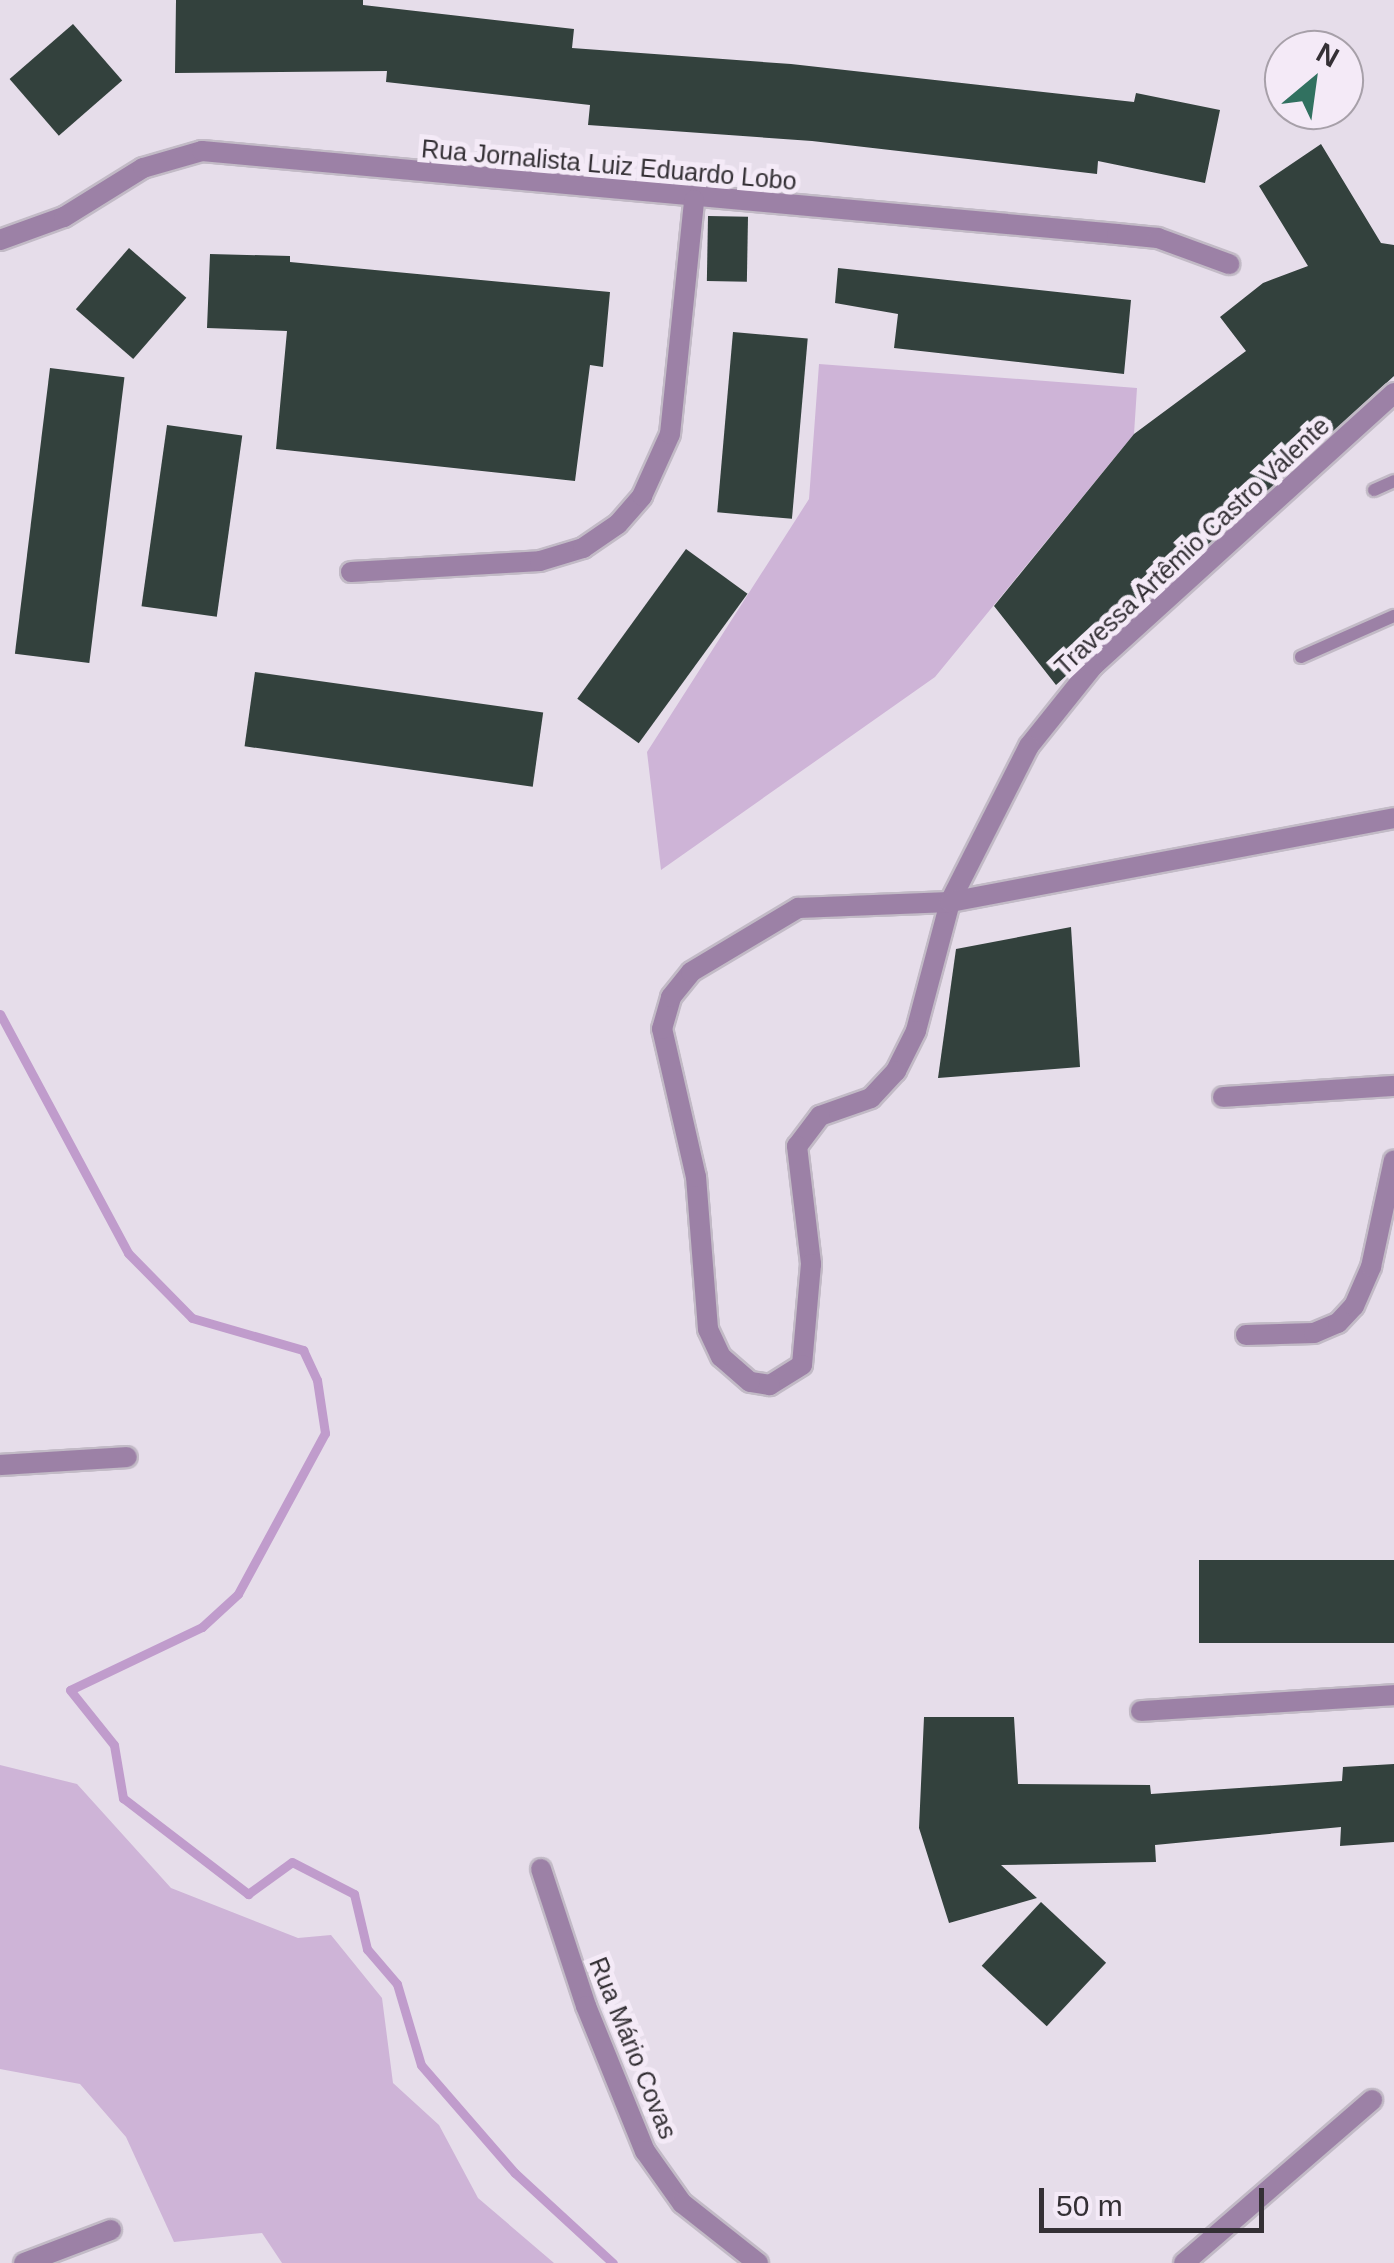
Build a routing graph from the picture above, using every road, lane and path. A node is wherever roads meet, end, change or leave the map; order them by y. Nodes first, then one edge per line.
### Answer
1 (694, 200) junction
2 (0, 240) edge
3 (1229, 264) dead end
4 (1394, 393) edge
5 (1394, 481) edge
6 (1374, 490) dead end
7 (351, 572) dead end
8 (1394, 616) edge
9 (1301, 657) dead end
10 (1394, 818) edge
11 (950, 902) junction
12 (1394, 1086) edge
13 (1222, 1097) dead end
14 (1394, 1160) edge
15 (1246, 1335) dead end
16 (127, 1456) dead end
17 (0, 1465) edge
18 (1394, 1695) edge
19 (1141, 1711) dead end
20 (541, 1870) dead end
21 (1372, 2100) dead end
22 (111, 2230) dead end
23 (24, 2263) edge
24 (758, 2263) edge
25 (1184, 2263) edge

1 - 2 street, Rua Jornalista Luiz Eduardo Lobo
1 - 3 street, Rua Jornalista Luiz Eduardo Lobo
1 - 7 street
4 - 11 street, Travessa Artêmio Castro Valente
5 - 6 lane
8 - 9 lane
10 - 11 street, Travessa Artêmio Castro Valente
11 - 11 street, Travessa Artêmio Castro Valente
12 - 13 street
14 - 15 street
16 - 17 street
18 - 19 street
20 - 24 street, Rua Mário Covas
21 - 25 street
22 - 23 street

